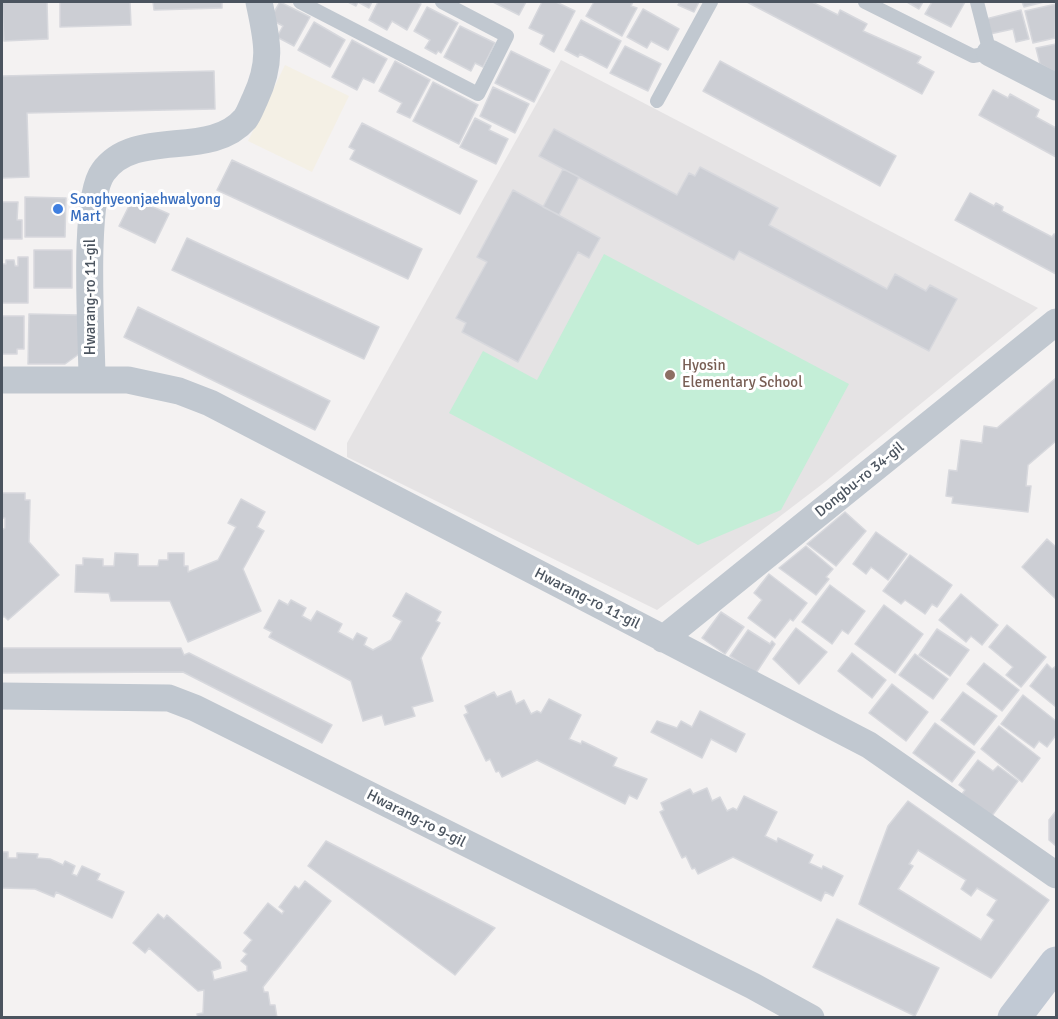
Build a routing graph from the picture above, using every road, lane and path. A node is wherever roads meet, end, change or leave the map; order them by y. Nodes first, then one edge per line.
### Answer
1 (259, 2) edge
2 (300, 2) edge
3 (442, 2) edge
4 (711, 2) edge
5 (865, 2) edge
6 (977, 2) edge
7 (990, 53) junction
8 (1056, 87) edge
9 (657, 100) dead end
10 (1056, 322) edge
11 (2, 380) edge
12 (92, 380) junction
13 (663, 639) junction
14 (2, 696) edge
15 (1056, 875) edge
16 (1056, 963) edge
17 (811, 1017) edge
18 (1014, 1017) edge

1 - 12 street, Hwarang-ro 11-gil
2 - 3 lane
4 - 9 lane
5 - 7 lane
6 - 7 lane
7 - 8 street
10 - 13 street, Dongbu-ro 34-gil
11 - 12 street, Hwarang-ro 11-gil
12 - 13 street, Hwarang-ro 11-gil
13 - 15 street, Hwarang-ro 11-gil
14 - 17 street, Hwarang-ro 9-gil
16 - 18 main road

